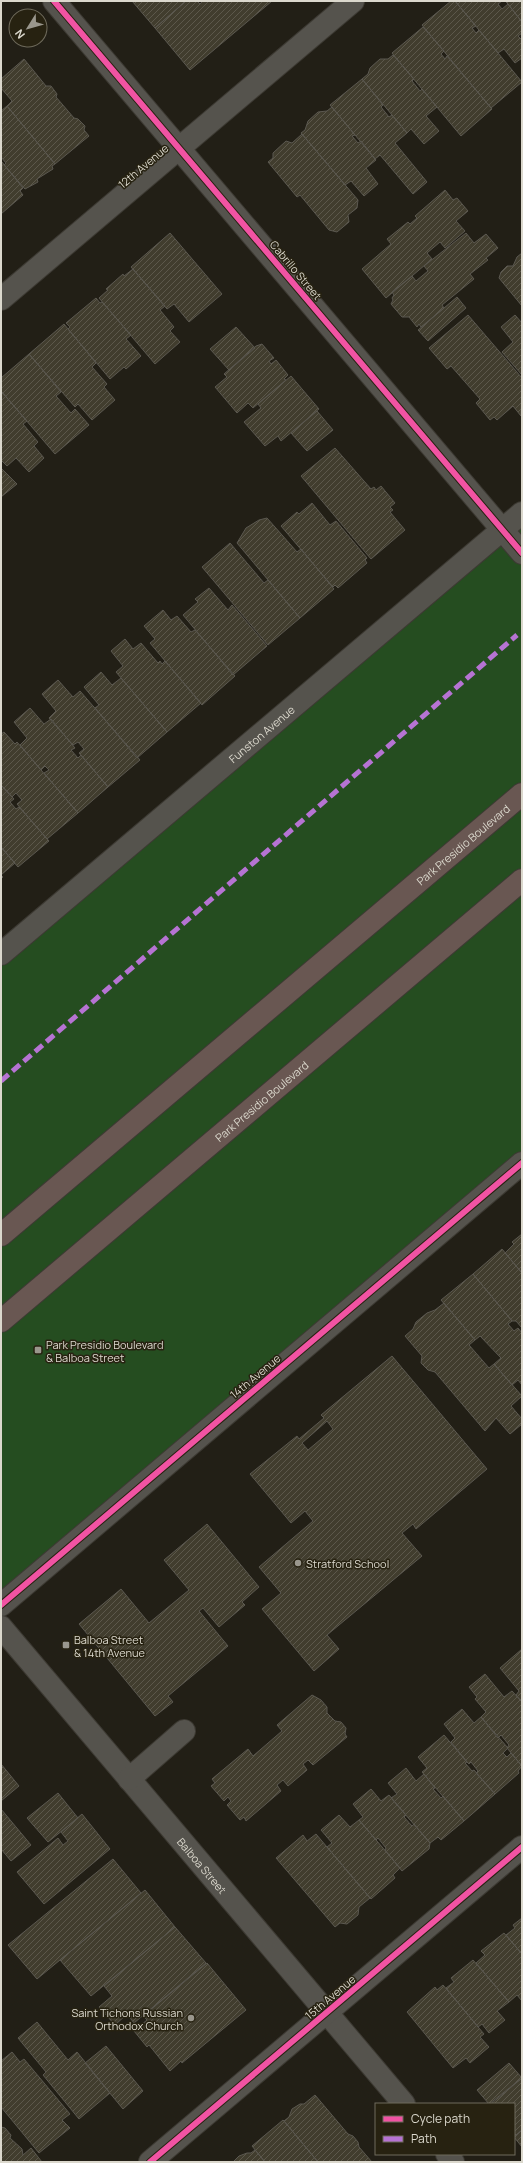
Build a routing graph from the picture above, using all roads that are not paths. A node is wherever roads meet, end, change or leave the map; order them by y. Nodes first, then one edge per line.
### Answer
1 (54, 1) edge
2 (352, 1) edge
3 (180, 148) junction
4 (1, 299) edge
5 (522, 513) edge
6 (502, 530) junction
7 (522, 553) edge
8 (522, 794) edge
9 (522, 880) edge
10 (1, 954) edge
11 (522, 1163) edge
12 (1, 1235) edge
13 (1, 1321) edge
14 (1, 1605) edge
15 (1, 1628) edge
16 (184, 1731) dead end
17 (129, 1779) junction
18 (522, 1847) edge
19 (327, 2012) junction
20 (403, 2103) edge
21 (150, 2162) edge

1 - 3 street, Cabrillo Street
2 - 3 street, 12th Avenue
3 - 4 street, 12th Avenue
3 - 6 street, Cabrillo Street
5 - 6 street, Funston Avenue
6 - 7 street, Cabrillo Street
6 - 10 street, Funston Avenue
8 - 12 highway, Park Presidio Boulevard
9 - 13 highway, Park Presidio Boulevard
11 - 14 street, 14th Avenue
15 - 17 street, Balboa Street
16 - 17 street
17 - 19 street, Balboa Street
18 - 19 street, 15th Avenue
19 - 20 street, Balboa Street
19 - 21 street, 15th Avenue

